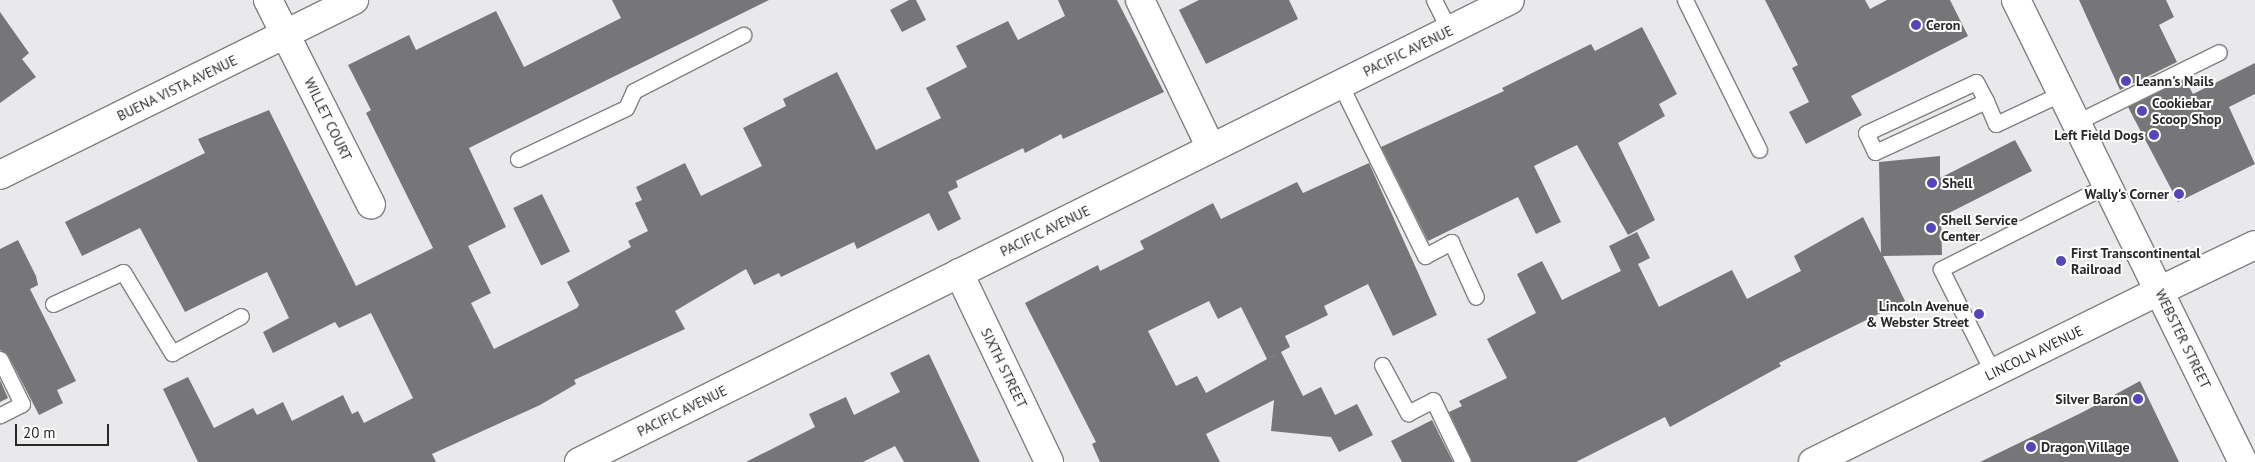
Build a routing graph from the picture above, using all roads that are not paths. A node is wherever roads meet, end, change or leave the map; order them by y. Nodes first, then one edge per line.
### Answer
1 (268, 0) edge
2 (354, 0) edge
3 (1140, 0) edge
4 (1434, 0) edge
5 (1510, 0) edge
6 (1685, 0) edge
7 (2016, 0) edge
8 (1449, 30) junction
9 (286, 34) junction
10 (743, 35) dead end
11 (2219, 52) dead end
12 (1340, 84) junction
13 (2062, 93) junction
14 (1986, 101) junction
15 (2077, 122) junction
16 (1211, 148) junction
17 (1759, 150) dead end
18 (518, 159) dead end
19 (0, 175) edge
20 (2107, 185) junction
21 (371, 205) dead end
22 (2255, 245) edge
23 (959, 273) junction
24 (2159, 291) junction
25 (1476, 297) dead end
26 (53, 304) dead end
27 (241, 316) dead end
28 (0, 359) edge
29 (1382, 365) dead end
30 (1993, 373) junction
31 (0, 415) edge
32 (579, 462) edge
33 (1049, 462) edge
34 (1463, 462) edge
35 (1813, 462) edge
36 (2243, 462) edge

1 - 9 street, WILLET COURT
2 - 9 street, BUENA VISTA AVENUE
3 - 16 street
4 - 8 lane
5 - 8 street, PACIFIC AVENUE
6 - 17 lane
7 - 13 street, WEBSTER STREET
8 - 12 street, PACIFIC AVENUE
9 - 19 street, BUENA VISTA AVENUE
9 - 21 street, WILLET COURT
10 - 18 lane
11 - 15 lane
12 - 16 street, PACIFIC AVENUE
12 - 25 lane
13 - 14 lane
13 - 15 street, WEBSTER STREET
14 - 14 lane
15 - 20 street, WEBSTER STREET
16 - 23 street, PACIFIC AVENUE
20 - 24 street, WEBSTER STREET
20 - 30 lane
22 - 24 street, LINCOLN AVENUE
23 - 32 street, PACIFIC AVENUE
23 - 33 street, SIXTH STREET
24 - 30 street, LINCOLN AVENUE
24 - 36 street, WEBSTER STREET
26 - 27 lane
28 - 31 lane
29 - 34 lane
30 - 35 street, LINCOLN AVENUE

